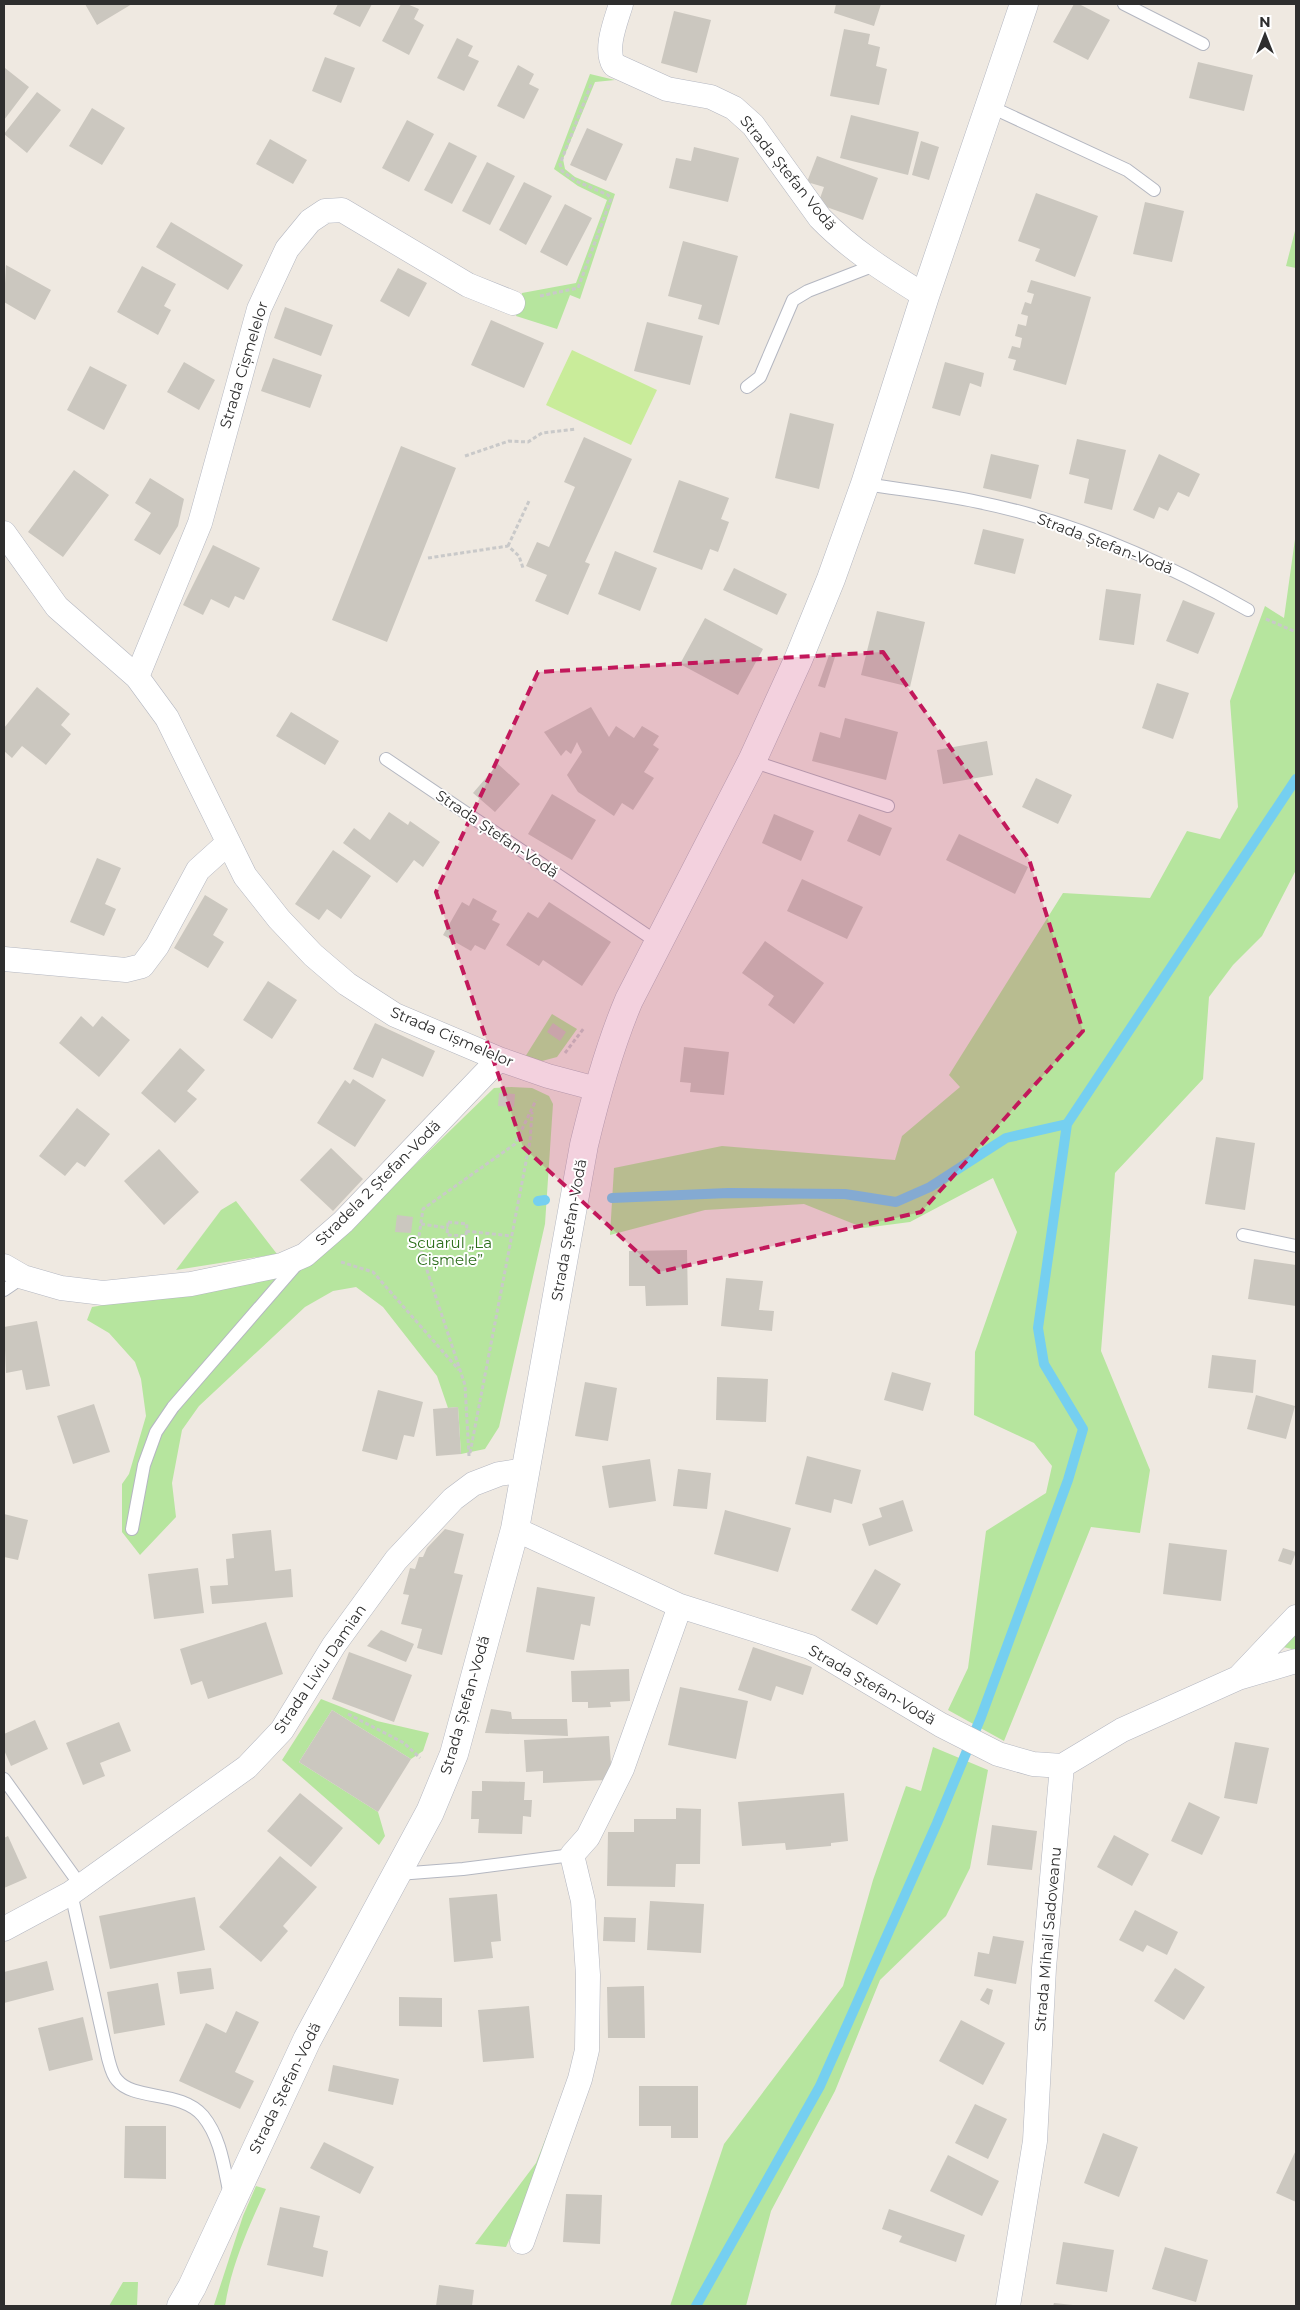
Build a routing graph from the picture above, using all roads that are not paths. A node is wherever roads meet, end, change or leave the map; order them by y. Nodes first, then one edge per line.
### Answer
1 (621, 4) edge
2 (1024, 4) edge
3 (1124, 4) edge
4 (1203, 44) dead end
5 (989, 106) junction
6 (1154, 190) dead end
7 (875, 264) junction
8 (925, 296) junction
9 (513, 303) road end
10 (747, 387) dead end
11 (866, 484) junction
12 (4, 533) edge
13 (1248, 610) road end
14 (137, 677) junction
15 (386, 759) dead end
16 (752, 761) junction
17 (888, 806) dead end
18 (228, 843) junction
19 (657, 942) junction
20 (4, 959) edge
21 (498, 1059) junction
22 (598, 1089) junction
23 (1243, 1235) dead end
24 (1296, 1246) edge
25 (305, 1255) junction
26 (14, 1272) edge
27 (4, 1290) edge
28 (525, 1470) junction
29 (132, 1529) dead end
30 (515, 1529) junction
31 (680, 1606) junction
32 (1296, 1617) edge
33 (1296, 1661) edge
34 (1238, 1678) junction
35 (1062, 1766) junction
36 (4, 1779) edge
37 (572, 1855) junction
38 (398, 1874) junction
39 (76, 1889) junction
40 (4, 1929) edge
41 (232, 2200) junction
42 (522, 2242) dead end
43 (181, 2306) edge
44 (1008, 2306) edge

1 - 7 street, Strada Ștefan Vodă
2 - 5 street, Strada Ștefan-Vodă
3 - 4 lane
5 - 6 lane
5 - 8 street, Strada Ștefan-Vodă
7 - 8 street, Strada Ștefan Vodă
7 - 10 lane
8 - 11 street, Strada Ștefan-Vodă
9 - 14 street, Strada Cișmelelor
11 - 13 lane, Strada Ștefan-Vodă
11 - 16 street, Strada Ștefan-Vodă
12 - 14 street, Strada Cișmelelor
14 - 18 street, Strada Cișmelelor
15 - 19 lane, Strada Ștefan-Vodă
16 - 17 lane
16 - 19 street, Strada Ștefan-Vodă
18 - 20 street
18 - 21 street, Strada Cișmelelor
19 - 22 street, Strada Ștefan-Vodă
21 - 22 street, Strada Cișmelelor
21 - 25 street, Stradela 2 Ștefan-Vodă
22 - 28 street, Strada Ștefan-Vodă
23 - 24 lane
25 - 26 street, Stradela 2 Ștefan-Vodă
25 - 29 lane
26 - 27 lane
28 - 30 street, Strada Ștefan-Vodă
28 - 39 street, Strada Liviu Damian
30 - 31 street, Strada Ștefan-Vodă
30 - 38 street, Strada Ștefan-Vodă
31 - 35 street, Strada Ștefan-Vodă
31 - 37 street
32 - 34 street
33 - 34 street
34 - 35 street
35 - 44 street, Strada Mihail Sadoveanu
36 - 39 lane
37 - 38 lane
37 - 42 street
38 - 41 street, Strada Ștefan-Vodă
39 - 40 street, Strada Liviu Damian
39 - 41 lane
41 - 43 street, Strada Ștefan-Vodă

